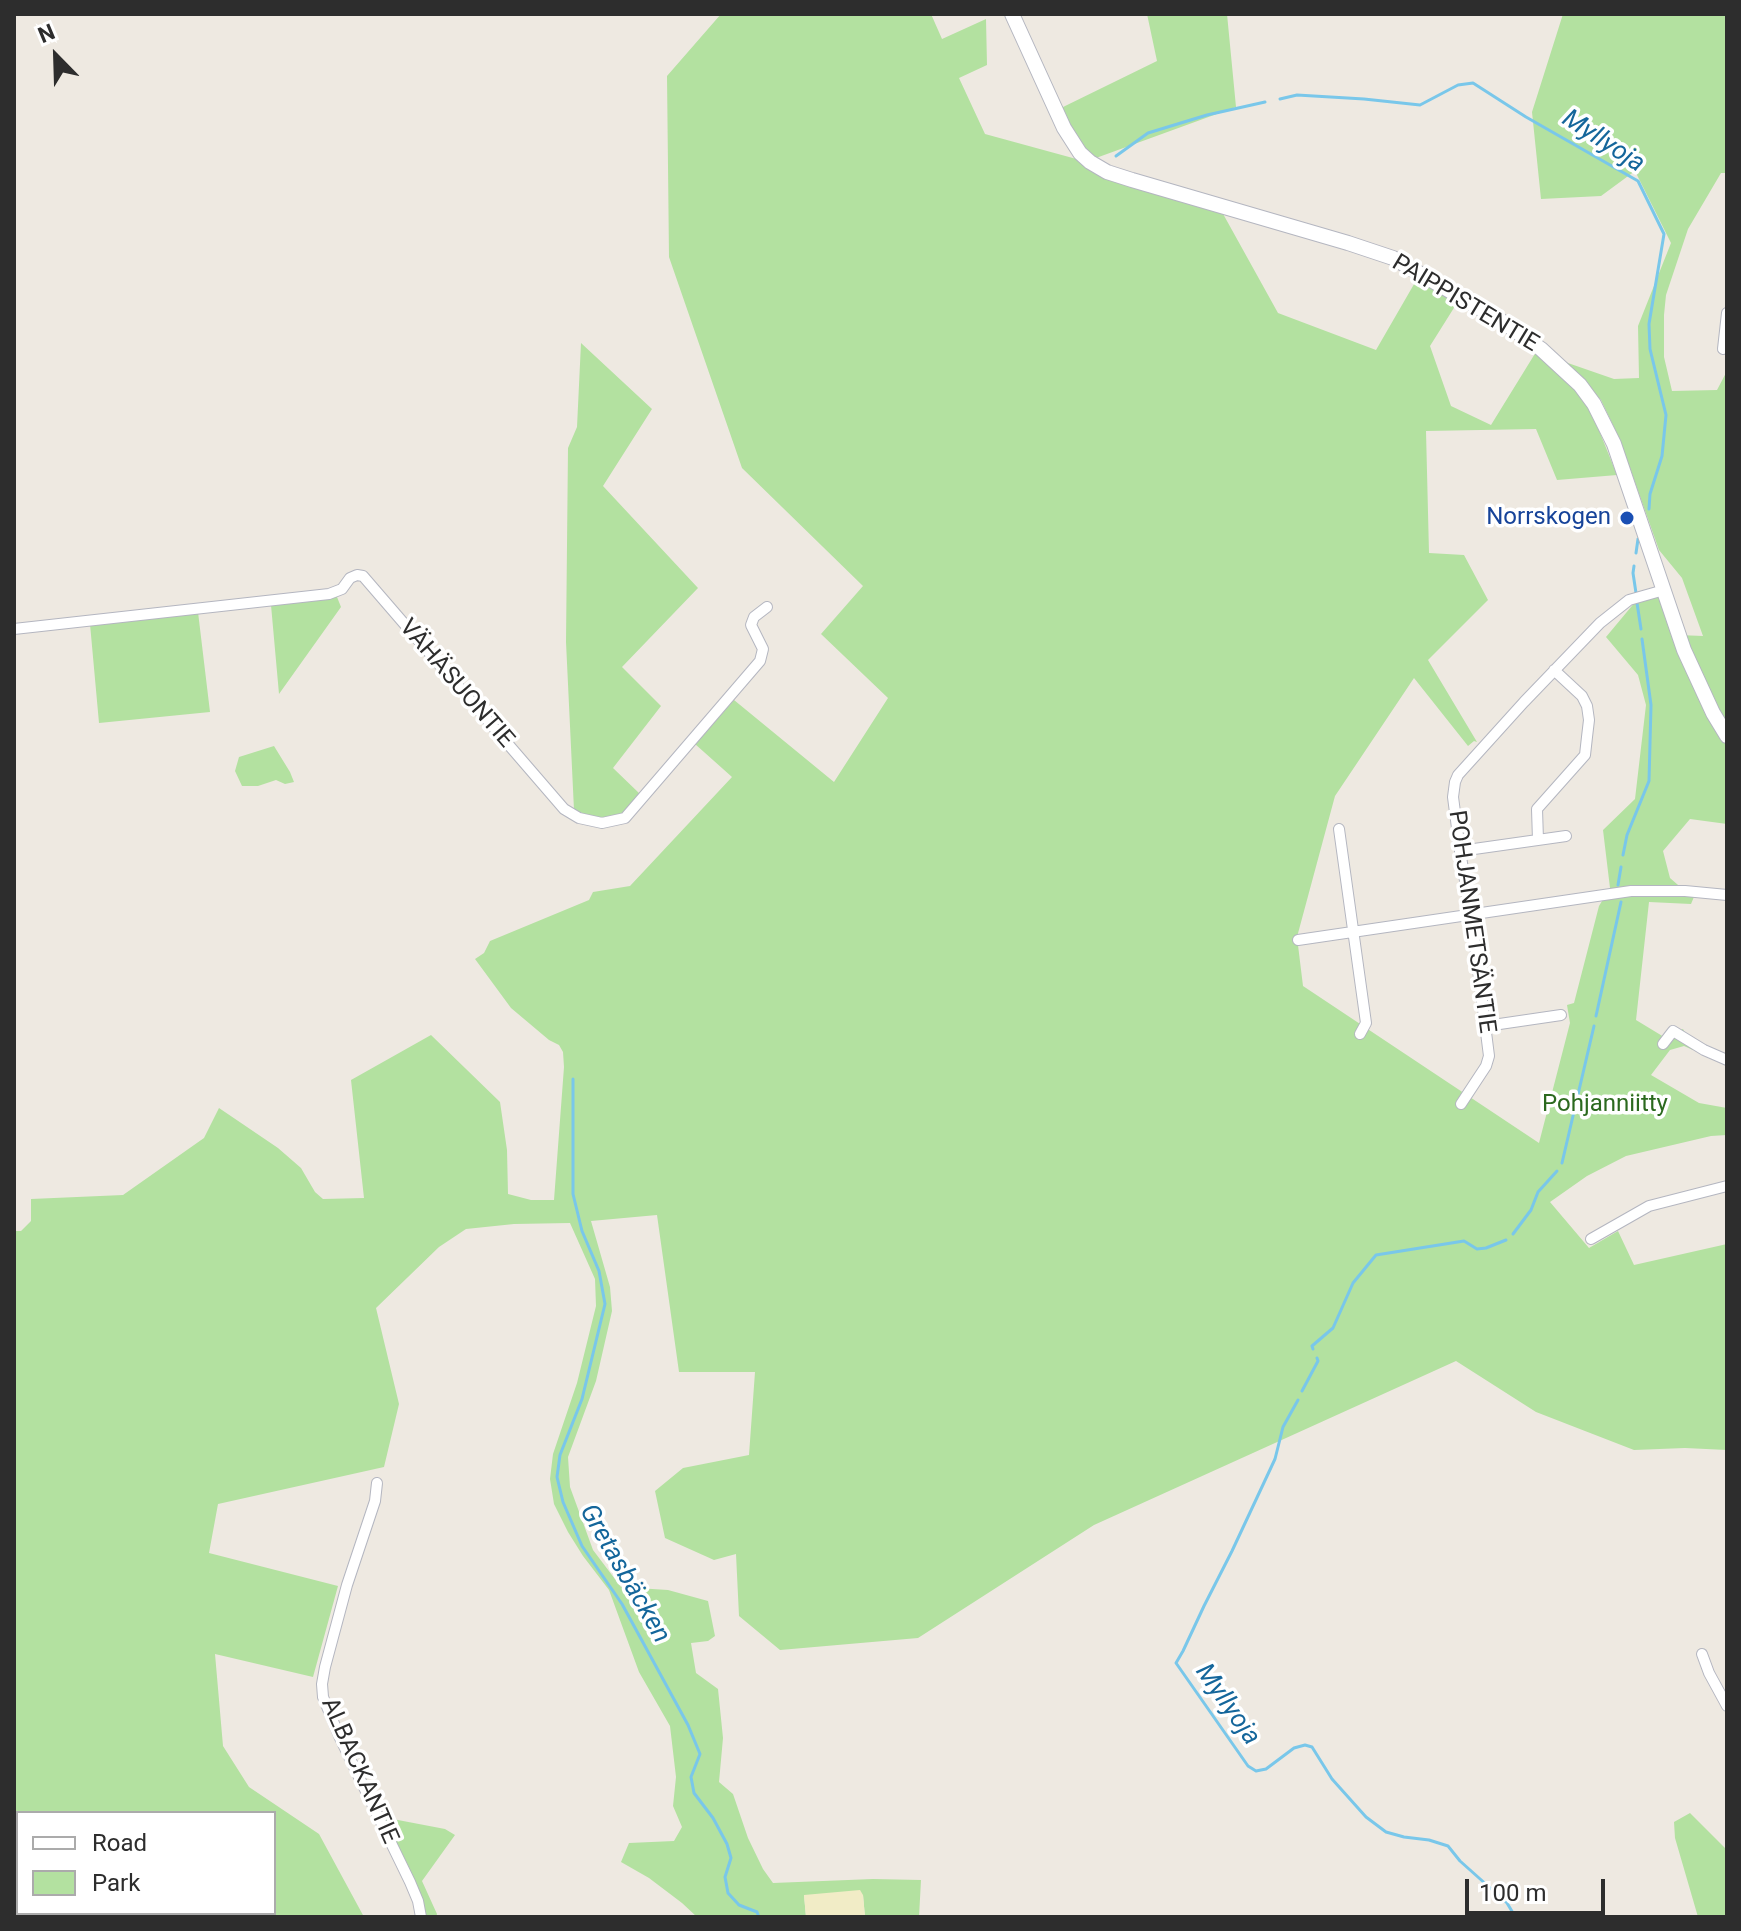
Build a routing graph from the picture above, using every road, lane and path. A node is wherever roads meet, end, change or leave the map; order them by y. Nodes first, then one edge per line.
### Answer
1 (1012, 14) edge
2 (1727, 313) edge
3 (1723, 349) dead end
4 (1664, 590) junction
5 (767, 607) dead end
6 (14, 629) edge
7 (1554, 670) junction
8 (1727, 736) edge
9 (1339, 829) dead end
10 (1566, 836) dead end
11 (1538, 840) junction
12 (1460, 851) junction
13 (1727, 895) edge
14 (1471, 916) junction
15 (1354, 932) junction
16 (1298, 940) dead end
17 (1561, 1015) dead end
18 (1486, 1026) junction
19 (1360, 1034) dead end
20 (1663, 1044) dead end
21 (1727, 1060) edge
22 (1461, 1104) dead end
23 (1727, 1186) edge
24 (1591, 1239) dead end
25 (377, 1483) dead end
26 (1702, 1654) dead end
27 (1727, 1706) edge
28 (421, 1917) edge

1 - 4 street, PAIPPISTENTIE
2 - 3 street
4 - 7 street, POHJANMETSÄNTIE
4 - 8 street, PAIPPISTENTIE
5 - 6 street, VÄHÄSUONTIE
7 - 11 street
7 - 12 street, POHJANMETSÄNTIE
9 - 15 street
10 - 11 street
11 - 12 street
12 - 14 street, POHJANMETSÄNTIE
13 - 14 street
14 - 15 street
14 - 18 street, POHJANMETSÄNTIE
15 - 16 street
15 - 19 street
17 - 18 street
18 - 22 street, POHJANMETSÄNTIE
20 - 21 street
23 - 24 street
25 - 28 street, ALBACKANTIE
26 - 27 street

